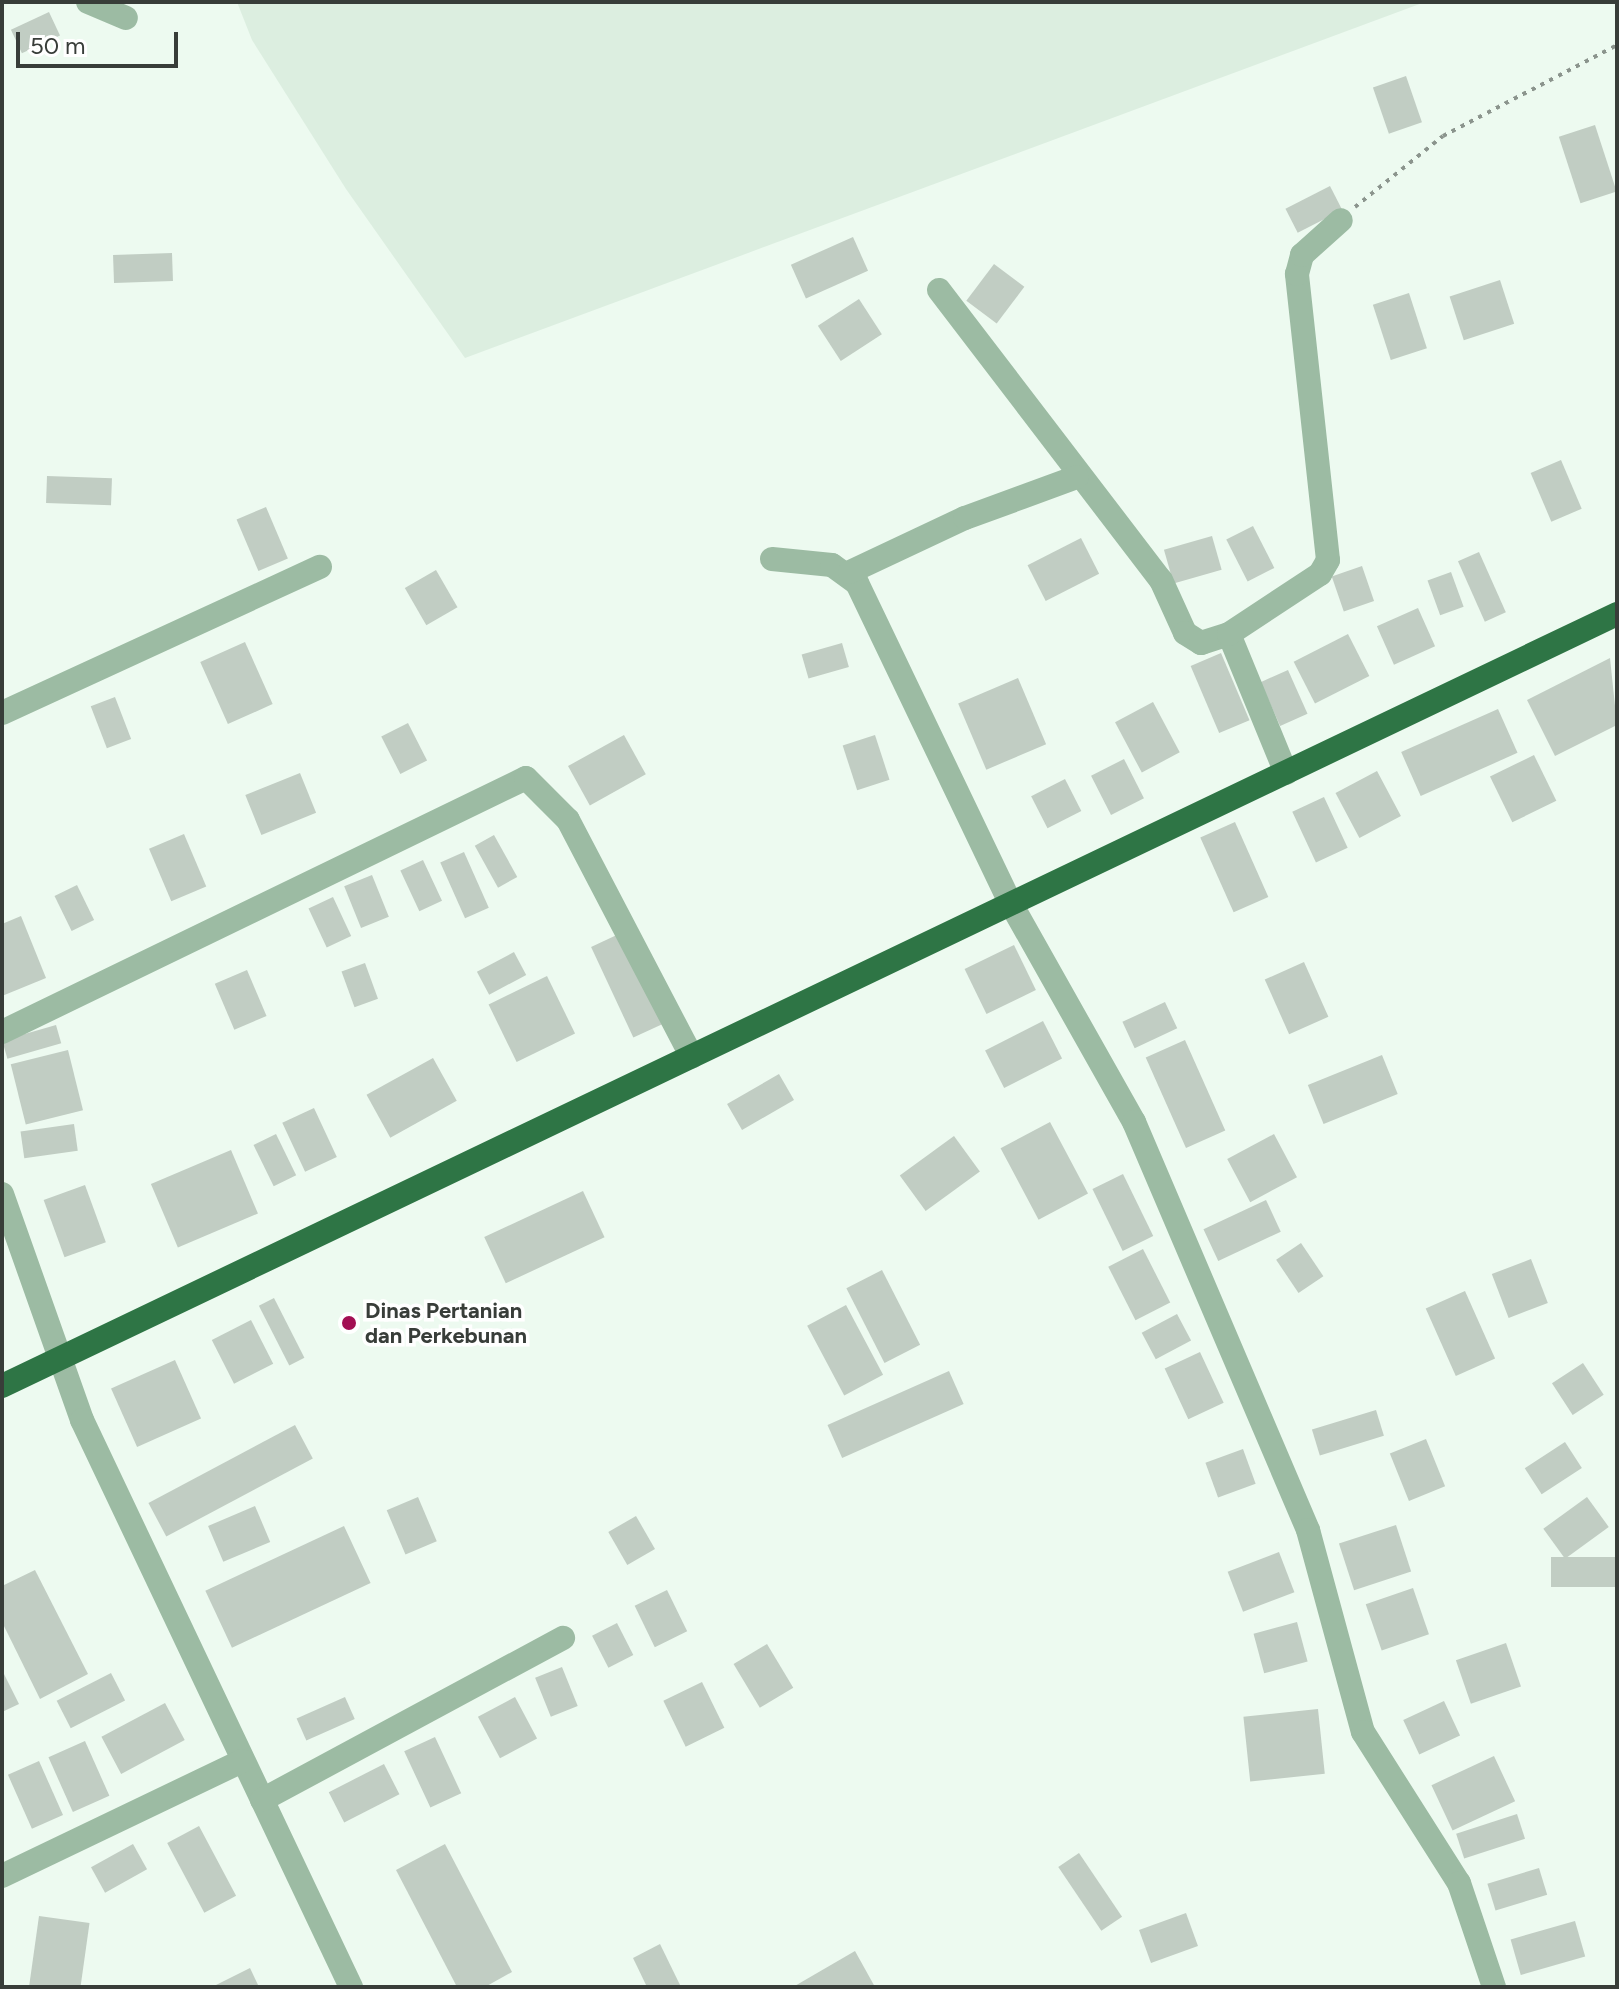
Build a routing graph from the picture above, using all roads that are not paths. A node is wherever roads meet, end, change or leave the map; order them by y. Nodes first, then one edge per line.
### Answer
1 (88, 2) edge
2 (126, 18) dead end
3 (1341, 220) road end
4 (939, 290) dead end
5 (1077, 477) junction
6 (772, 559) dead end
7 (320, 567) dead end
8 (850, 572) junction
9 (1617, 614) edge
10 (1229, 634) junction
11 (2, 713) edge
12 (1286, 773) junction
13 (1010, 902) junction
14 (2, 1032) edge
15 (692, 1057) junction
16 (2, 1194) edge
17 (57, 1360) junction
18 (2, 1386) edge
19 (563, 1638) dead end
20 (242, 1761) junction
21 (262, 1800) junction
22 (2, 1876) edge
23 (1490, 1986) edge
24 (351, 1987) edge

1 - 2 street
3 - 10 street
4 - 5 street
5 - 8 street
5 - 10 street
6 - 8 street
7 - 11 street
8 - 13 street
9 - 12 highway
10 - 12 street
12 - 13 highway
13 - 15 highway
13 - 23 street
14 - 15 street
15 - 17 highway
16 - 17 street
17 - 18 highway
17 - 20 street
19 - 21 street
20 - 21 street
20 - 22 street
21 - 24 street

